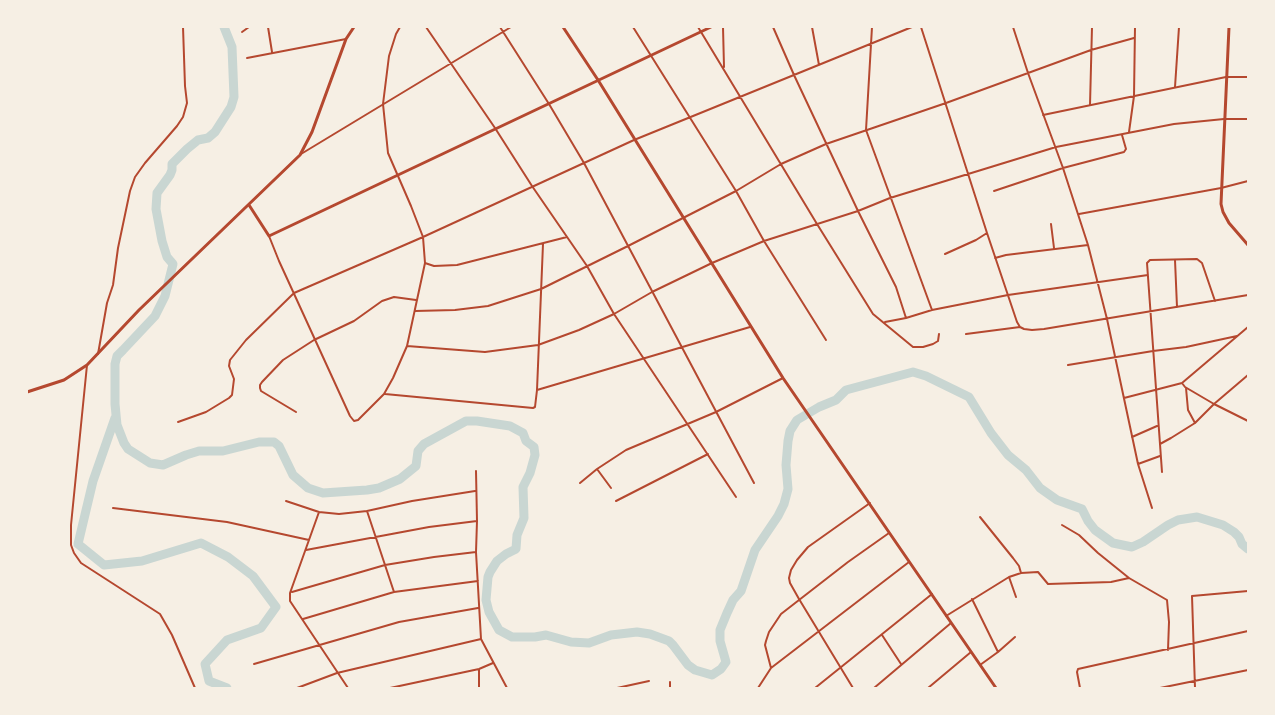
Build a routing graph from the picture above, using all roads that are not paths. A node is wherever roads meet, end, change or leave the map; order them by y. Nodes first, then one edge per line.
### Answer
1 (183, 27) edge
2 (249, 27) edge
3 (268, 27) edge
4 (354, 27) edge
5 (400, 27) edge
6 (426, 27) edge
7 (500, 27) edge
8 (512, 27) edge
9 (563, 27) edge
10 (633, 27) edge
11 (698, 27) edge
12 (711, 27) edge
13 (723, 27) edge
14 (773, 27) edge
15 (812, 27) edge
16 (872, 27) edge
17 (912, 27) edge
18 (921, 27) edge
19 (1012, 27) edge
20 (1092, 27) edge
21 (1135, 27) edge
22 (1179, 27) edge
23 (1229, 27) edge
24 (242, 32) dead end
25 (504, 32) junction
26 (701, 32) junction
27 (1134, 38) junction
28 (346, 39) junction
29 (871, 43) junction
30 (1091, 50) junction
31 (272, 52) junction
32 (651, 55) junction
33 (247, 58) dead end
34 (451, 64) junction
35 (819, 65) junction
36 (724, 70) junction
37 (1028, 73) junction
38 (794, 75) junction
39 (1226, 76) junction
40 (1248, 77) edge
41 (598, 80) junction
42 (1175, 87) junction
43 (1134, 96) junction
44 (740, 97) junction
45 (946, 103) junction
46 (383, 104) junction
47 (549, 104) junction
48 (1090, 105) junction
49 (1043, 115) junction
50 (690, 117) junction
51 (1224, 119) junction
52 (1248, 119) edge
53 (495, 128) junction
54 (866, 130) junction
55 (1129, 132) junction
56 (1122, 134) junction
57 (634, 140) junction
58 (826, 144) junction
59 (1056, 147) junction
60 (300, 155) junction
61 (584, 163) junction
62 (781, 164) junction
63 (1063, 168) junction
64 (968, 174) junction
65 (399, 176) junction
66 (1248, 181) edge
67 (532, 186) junction
68 (1221, 188) junction
69 (994, 190) dead end
70 (736, 191) junction
71 (890, 198) junction
72 (249, 204) junction
73 (858, 211) junction
74 (1079, 214) junction
75 (684, 217) junction
76 (816, 224) junction
77 (1051, 224) dead end
78 (987, 233) junction
79 (269, 236) junction
80 (423, 237) junction
81 (567, 237) junction
82 (764, 241) junction
83 (543, 244) junction
84 (1088, 245) junction
85 (1248, 245) edge
86 (628, 246) junction
87 (1054, 249) junction
88 (945, 254) dead end
89 (995, 258) junction
90 (1175, 260) junction
91 (425, 263) junction
92 (712, 263) junction
93 (587, 266) junction
94 (1148, 275) junction
95 (1098, 282) junction
96 (541, 288) junction
97 (652, 292) junction
98 (294, 293) junction
99 (1008, 295) junction
100 (1248, 295) edge
101 (417, 300) junction
102 (1215, 301) junction
103 (1177, 307) junction
104 (932, 310) junction
105 (415, 311) junction
106 (1150, 311) junction
107 (614, 314) junction
108 (906, 318) junction
109 (1107, 319) junction
110 (884, 322) junction
111 (750, 327) junction
112 (1020, 327) junction
113 (1248, 327) edge
114 (939, 334) dead end
115 (966, 334) dead end
116 (1238, 336) junction
117 (826, 339) dead end
118 (314, 340) junction
119 (538, 345) junction
120 (407, 346) junction
121 (682, 348) junction
122 (1154, 351) junction
123 (98, 354) junction
124 (1115, 357) junction
125 (644, 359) junction
126 (87, 365) junction
127 (1068, 365) dead end
128 (1248, 375) edge
129 (783, 378) junction
130 (1182, 383) junction
131 (1185, 387) junction
132 (537, 390) junction
133 (1155, 390) junction
134 (27, 392) edge
135 (384, 394) junction
136 (1124, 398) junction
137 (1214, 404) junction
138 (296, 412) dead end
139 (716, 412) junction
140 (1248, 421) edge
141 (178, 422) dead end
142 (687, 423) junction
143 (1195, 423) junction
144 (1158, 426) junction
145 (1132, 437) junction
146 (1160, 444) junction
147 (708, 454) junction
148 (1160, 456) junction
149 (1138, 464) junction
150 (597, 469) junction
151 (476, 471) dead end
152 (1162, 472) dead end
153 (580, 483) dead end
154 (754, 483) dead end
155 (611, 488) dead end
156 (476, 491) junction
157 (736, 498) dead end
158 (286, 501) dead end
159 (616, 501) dead end
160 (870, 503) junction
161 (114, 508) dead end
162 (1152, 508) dead end
163 (367, 511) junction
164 (319, 512) junction
165 (980, 517) dead end
166 (477, 521) junction
167 (1062, 525) dead end
168 (888, 533) junction
169 (376, 537) junction
170 (309, 540) junction
171 (306, 550) junction
172 (476, 552) junction
173 (909, 562) junction
174 (385, 565) junction
175 (1022, 573) junction
176 (1010, 577) junction
177 (1129, 578) junction
178 (477, 581) junction
179 (1248, 591) edge
180 (394, 592) junction
181 (290, 593) junction
182 (932, 594) junction
183 (1016, 597) dead end
184 (799, 599) junction
185 (972, 599) junction
186 (478, 608) junction
187 (946, 616) junction
188 (303, 620) junction
189 (951, 623) junction
190 (1248, 631) edge
191 (820, 632) junction
192 (882, 634) junction
193 (1015, 637) dead end
194 (481, 639) junction
195 (1193, 644) junction
196 (319, 645) junction
197 (1168, 650) junction
198 (971, 652) junction
199 (998, 652) junction
200 (493, 663) junction
201 (254, 664) dead end
202 (900, 664) junction
203 (980, 664) junction
204 (841, 666) junction
205 (771, 668) junction
206 (479, 669) junction
207 (1248, 670) edge
208 (337, 673) junction
209 (649, 681) dead end
210 (1195, 681) junction
211 (670, 682) dead end
212 (195, 688) edge
213 (297, 688) edge
214 (348, 688) edge
215 (390, 688) edge
216 (479, 688) edge
217 (507, 688) edge
218 (617, 688) edge
219 (670, 688) edge
220 (758, 688) edge
221 (815, 688) edge
222 (853, 688) edge
223 (874, 688) edge
224 (928, 688) edge
225 (996, 688) edge
226 (1080, 688) edge
227 (1160, 688) edge
228 (1195, 688) edge

1 - 123 street
2 - 24 street
3 - 31 street
4 - 28 main road
5 - 46 street
6 - 34 street
7 - 25 street
8 - 25 street
9 - 41 main road
10 - 32 street
11 - 26 street
12 - 26 main road
13 - 36 street
14 - 38 street
15 - 35 street
16 - 29 street
17 - 29 street
18 - 45 street
19 - 37 street
20 - 30 street
21 - 27 street
22 - 42 street
23 - 39 main road
25 - 34 street
25 - 47 street
26 - 32 main road
26 - 36 street
27 - 30 street
27 - 43 street
28 - 31 street
28 - 60 main road
29 - 35 street
29 - 54 street
30 - 37 street
30 - 48 street
31 - 33 street
32 - 41 main road
32 - 50 street
34 - 46 street
34 - 53 street
35 - 38 street
36 - 44 street
37 - 45 street
37 - 49 street
38 - 44 street
38 - 58 street
39 - 40 street
39 - 42 street
39 - 51 main road
41 - 47 main road
41 - 57 main road
42 - 43 street
43 - 48 street
43 - 55 street
44 - 50 street
44 - 62 street
45 - 54 street
45 - 64 street
46 - 60 street
46 - 65 street
47 - 53 main road
47 - 61 street
48 - 49 street
49 - 59 street
50 - 57 street
50 - 70 street
51 - 52 street
51 - 55 street
51 - 68 main road
53 - 65 main road
53 - 67 street
54 - 58 street
54 - 71 street
55 - 56 street
56 - 59 street
56 - 63 street
57 - 61 street
57 - 75 main road
58 - 62 street
58 - 73 street
59 - 63 street
59 - 64 street
60 - 72 main road
61 - 67 street
61 - 86 street
62 - 70 street
62 - 76 street
63 - 69 street
63 - 74 street
64 - 71 street
64 - 78 street
65 - 79 main road
65 - 80 street
66 - 68 street
67 - 80 street
67 - 81 street
68 - 74 street
68 - 85 main road
70 - 75 street
70 - 82 street
71 - 73 street
71 - 104 street
72 - 79 main road
72 - 123 main road
73 - 76 street
73 - 108 street
74 - 84 street
75 - 86 street
75 - 92 main road
76 - 82 street
76 - 110 street
77 - 87 street
78 - 88 street
78 - 89 street
79 - 98 street
80 - 91 street
80 - 98 street
81 - 83 street
81 - 93 street
82 - 92 street
82 - 117 street
83 - 91 street
83 - 96 street
84 - 87 street
84 - 95 street
86 - 93 street
86 - 97 street
87 - 89 street
89 - 99 street
90 - 94 street
90 - 102 street
90 - 103 street
91 - 101 street
92 - 97 street
92 - 111 main road
93 - 96 street
93 - 107 street
94 - 95 street
94 - 106 street
95 - 99 street
95 - 109 street
96 - 105 street
96 - 119 street
97 - 107 street
97 - 121 street
98 - 118 street
98 - 141 street
99 - 104 street
99 - 112 street
100 - 102 street
101 - 105 street
101 - 118 street
102 - 103 street
103 - 106 street
104 - 108 street
105 - 120 street
106 - 109 street
106 - 122 street
107 - 119 street
107 - 125 street
108 - 110 street
109 - 112 street
109 - 124 street
110 - 114 street
111 - 121 street
111 - 129 main road
112 - 115 street
113 - 116 street
116 - 122 street
116 - 130 street
118 - 135 street
118 - 138 street
119 - 120 street
119 - 132 street
120 - 135 street
121 - 125 street
121 - 139 street
122 - 124 street
122 - 133 street
123 - 126 main road
124 - 127 street
124 - 136 street
125 - 132 street
125 - 142 street
126 - 134 main road
126 - 212 street
128 - 137 street
129 - 139 street
129 - 160 main road
130 - 131 street
130 - 133 street
131 - 137 street
131 - 143 street
132 - 135 street
133 - 136 street
133 - 144 street
136 - 145 street
137 - 140 street
137 - 143 street
139 - 142 street
139 - 154 street
142 - 147 street
142 - 150 street
143 - 146 street
144 - 145 street
144 - 146 street
145 - 149 street
146 - 148 street
147 - 157 street
147 - 159 street
148 - 149 street
148 - 152 street
149 - 162 street
150 - 153 street
150 - 155 street
151 - 156 street
156 - 163 street
156 - 166 street
158 - 164 street
160 - 168 main road
160 - 184 street
161 - 170 street
163 - 164 street
163 - 169 street
164 - 170 street
165 - 175 street
166 - 169 street
166 - 172 street
167 - 177 street
168 - 173 main road
168 - 184 street
169 - 171 street
169 - 174 street
170 - 171 street
171 - 181 street
172 - 174 street
172 - 178 street
173 - 182 main road
173 - 191 street
174 - 180 street
174 - 181 street
175 - 176 street
175 - 177 street
176 - 183 street
176 - 185 street
177 - 197 street
178 - 180 street
178 - 186 street
179 - 195 street
180 - 188 street
181 - 188 street
182 - 187 main road
182 - 192 street
184 - 191 street
184 - 205 street
185 - 187 street
185 - 199 street
186 - 194 street
186 - 196 street
187 - 189 main road
188 - 196 street
189 - 198 main road
189 - 202 street
190 - 195 street
191 - 204 street
191 - 205 street
192 - 202 street
192 - 204 street
193 - 199 street
194 - 200 street
194 - 208 street
195 - 197 street
195 - 210 street
196 - 201 street
196 - 208 street
197 - 226 street
198 - 203 main road
198 - 224 street
199 - 203 street
200 - 206 street
200 - 217 street
202 - 223 street
203 - 225 main road
204 - 221 street
204 - 222 street
205 - 220 street
206 - 215 street
206 - 216 street
207 - 210 street
208 - 213 street
208 - 214 street
209 - 218 street
210 - 227 street
210 - 228 street
211 - 219 street

